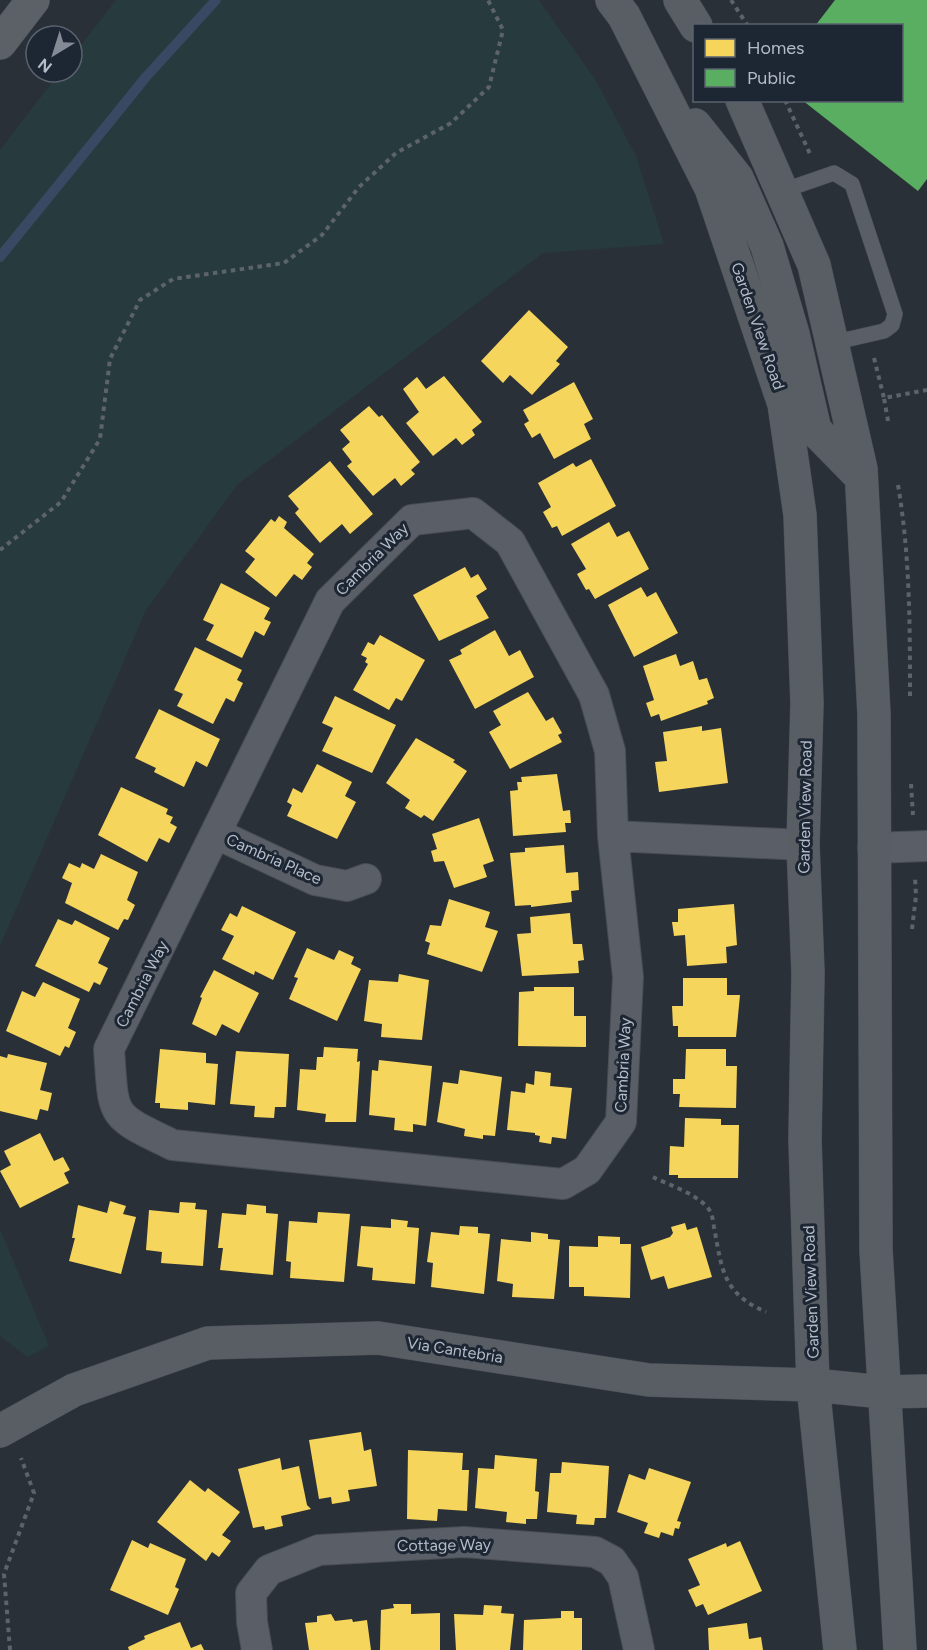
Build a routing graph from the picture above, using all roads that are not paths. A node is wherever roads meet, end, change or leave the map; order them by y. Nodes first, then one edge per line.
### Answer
1 (33, 0) edge
2 (612, 0) edge
3 (680, 0) edge
4 (695, 24) edge
5 (0, 43) edge
6 (652, 72) junction
7 (743, 102) edge
8 (782, 190) junction
9 (832, 343) junction
10 (861, 477) junction
11 (217, 834) junction
12 (613, 836) junction
13 (803, 845) junction
14 (927, 846) edge
15 (873, 848) junction
16 (366, 879) dead end
17 (813, 1385) junction
18 (927, 1391) edge
19 (883, 1392) junction
20 (0, 1431) edge
21 (257, 1650) edge
22 (639, 1650) edge
23 (840, 1650) edge
24 (900, 1650) edge

1 - 5 main road
2 - 6 main road, Garden View Road
3 - 4 main road
6 - 10 main road
6 - 13 main road, Garden View Road
7 - 8 main road
8 - 9 main road
8 - 9 lane
9 - 10 main road
10 - 15 main road
11 - 12 street, Cambria Way
11 - 12 street, Cambria Way
11 - 16 street, Cambria Place
12 - 13 street
13 - 17 main road, Garden View Road
14 - 15 street
15 - 19 main road
17 - 19 main road, Via Cantebria
17 - 20 main road, Via Cantebria
17 - 23 main road, Garden View Road
18 - 19 main road, Via Cantebria
19 - 24 main road
21 - 22 street, Cottage Way

